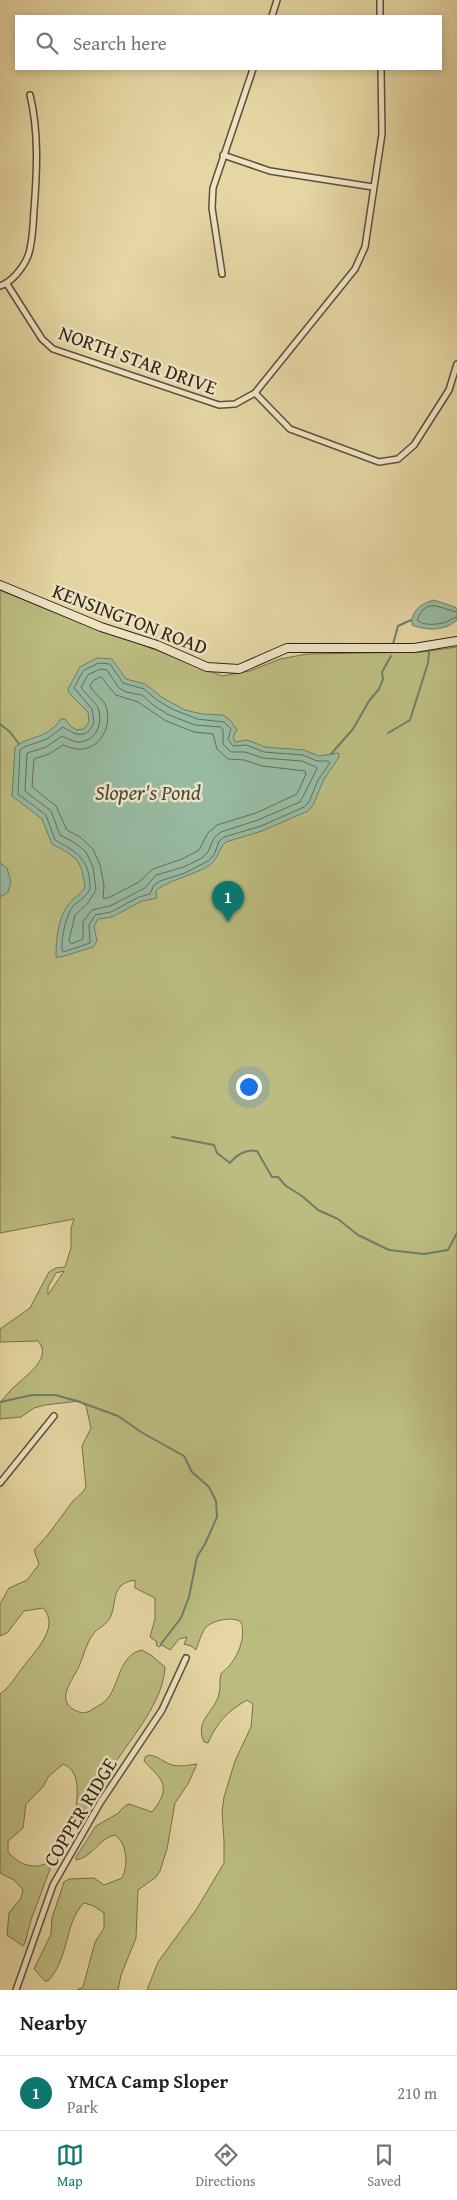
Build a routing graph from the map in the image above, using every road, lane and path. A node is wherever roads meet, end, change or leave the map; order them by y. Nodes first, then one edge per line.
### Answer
1 (277, 0) edge
2 (380, 0) edge
3 (272, 15) edge
4 (380, 15) edge
5 (253, 70) edge
6 (381, 70) edge
7 (30, 94) dead end
8 (223, 155) junction
9 (373, 186) junction
10 (222, 274) dead end
11 (7, 284) junction
12 (0, 286) edge
13 (457, 364) edge
14 (255, 392) junction
15 (0, 584) edge
16 (457, 641) edge
17 (54, 1416) dead end
18 (0, 1483) edge
19 (186, 1658) dead end
20 (16, 1990) edge

1 - 3 street
2 - 4 street
5 - 8 street
6 - 9 street, NORTH STAR DRIVE
7 - 11 street
8 - 9 street
8 - 10 street
9 - 14 street, NORTH STAR DRIVE
11 - 12 street
11 - 14 street, NORTH STAR DRIVE
13 - 14 street
15 - 16 main road, KENSINGTON ROAD
17 - 18 street
19 - 20 street, COPPER RIDGE

